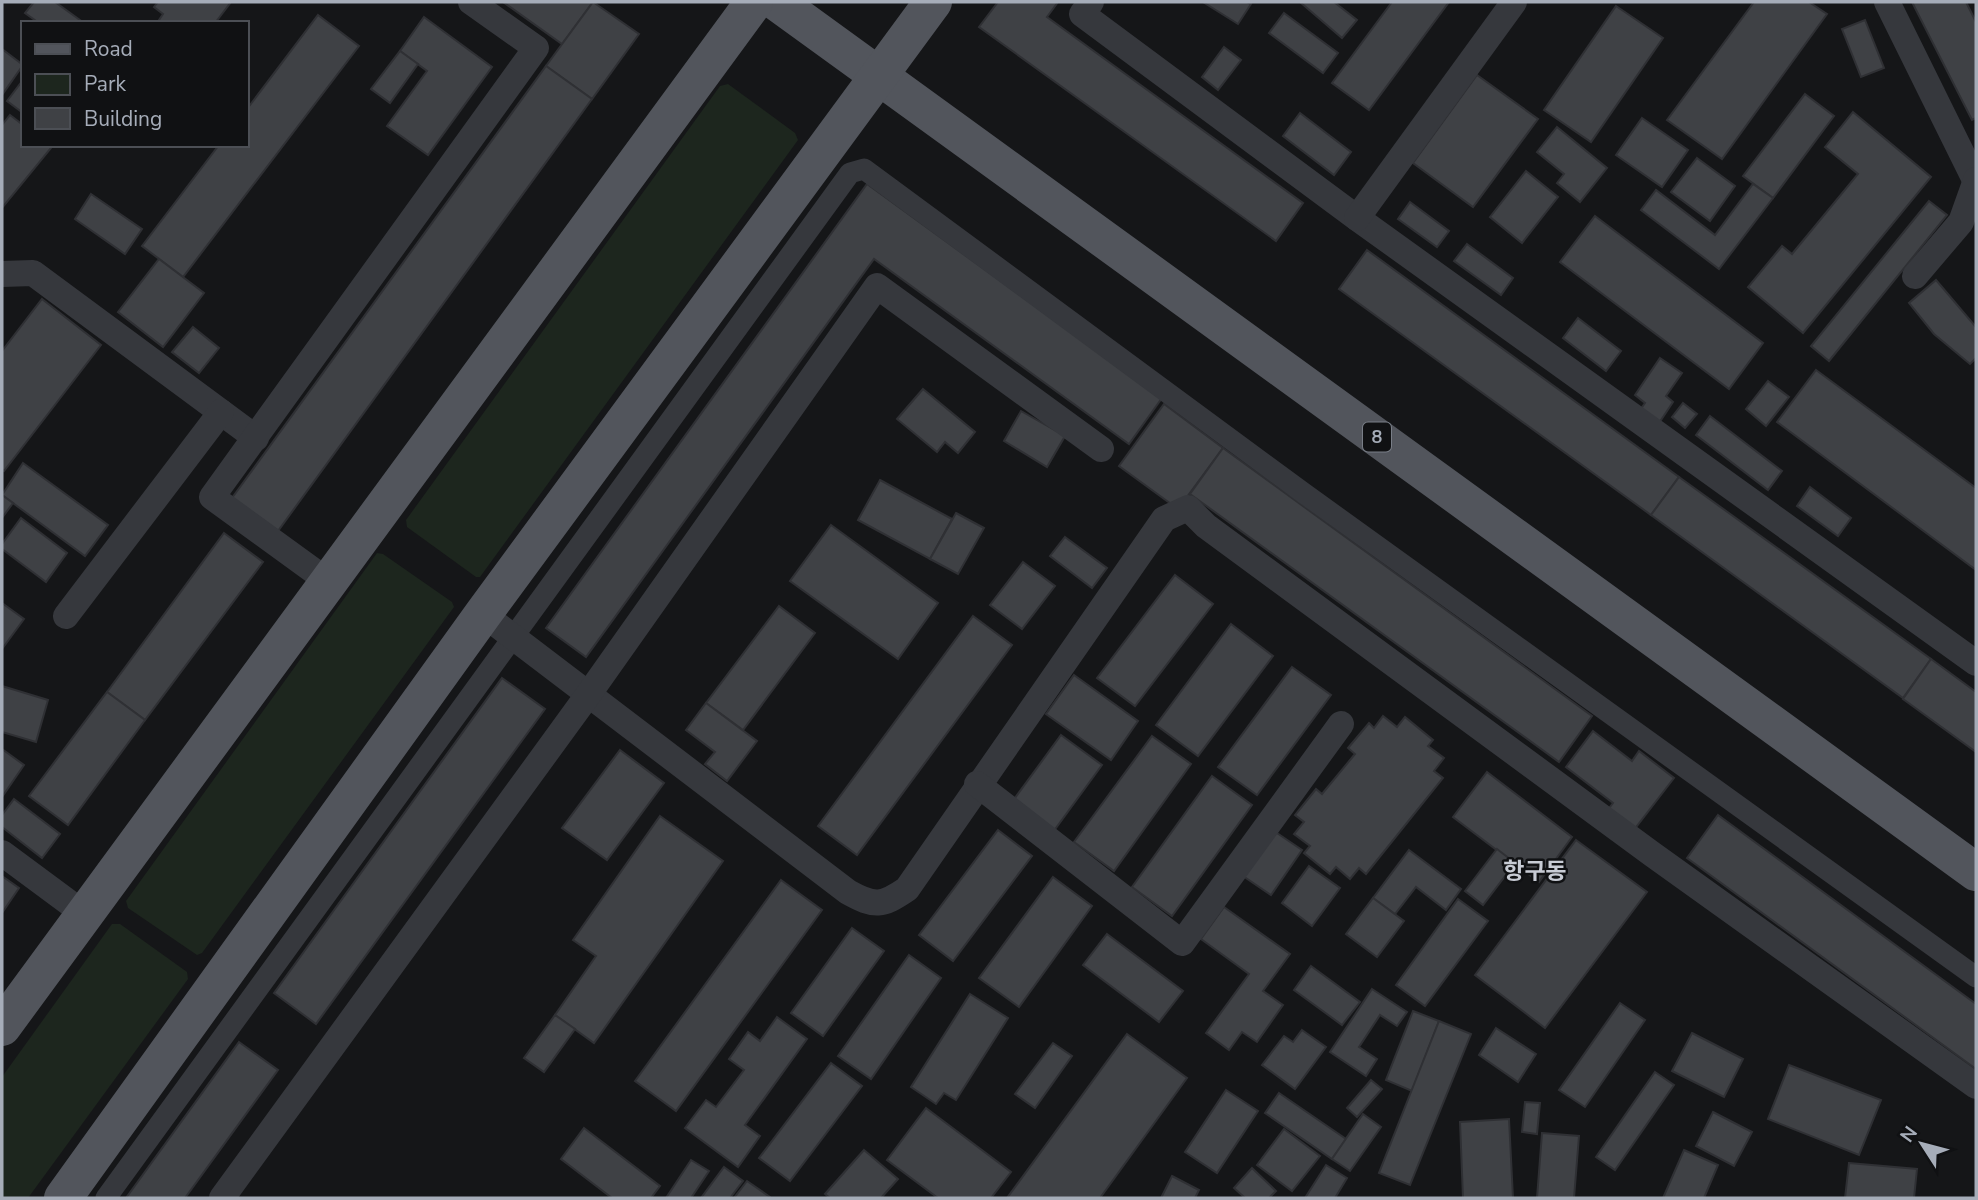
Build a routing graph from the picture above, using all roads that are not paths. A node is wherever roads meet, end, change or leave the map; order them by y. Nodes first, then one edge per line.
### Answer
1 (471, 2) edge
2 (754, 2) edge
3 (777, 2) edge
4 (933, 2) edge
5 (1091, 2) edge
6 (1514, 2) edge
7 (1888, 2) edge
8 (878, 77) junction
9 (1976, 181) edge
10 (1357, 218) junction
11 (2, 274) edge
12 (1915, 276) dead end
13 (221, 412) junction
14 (256, 438) junction
15 (1101, 449) dead end
16 (329, 582) junction
17 (483, 614) junction
18 (66, 616) dead end
19 (514, 639) junction
20 (1976, 663) edge
21 (588, 695) junction
22 (1341, 724) dead end
23 (977, 784) junction
24 (2, 853) edge
25 (1976, 872) edge
26 (83, 914) junction
27 (1976, 977) edge
28 (2, 1027) edge
29 (1976, 1086) edge
30 (63, 1198) edge
31 (106, 1198) edge
32 (222, 1198) edge

1 - 14 street
2 - 16 main road
3 - 8 main road, 8
4 - 8 main road
5 - 10 street
6 - 10 street
7 - 9 street
8 - 17 main road
8 - 25 main road, 8
9 - 12 street
10 - 20 street
11 - 13 street
13 - 14 street
13 - 18 street
14 - 16 street
15 - 21 street
16 - 26 main road
17 - 19 street
17 - 30 main road
19 - 21 street
19 - 27 street
19 - 31 street
21 - 23 street
21 - 32 street
22 - 23 street
23 - 29 street
24 - 26 street
26 - 28 main road

